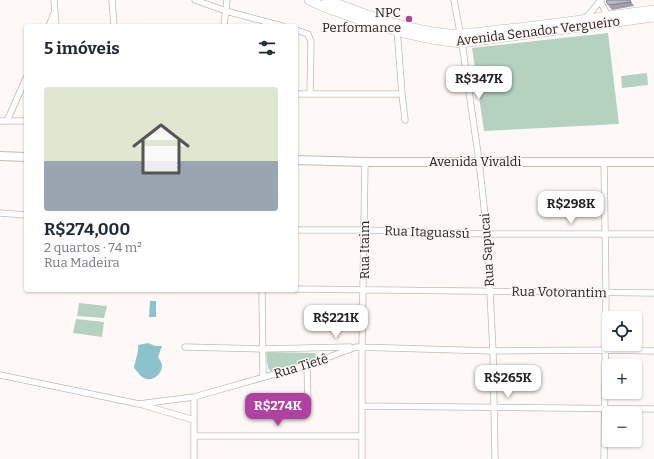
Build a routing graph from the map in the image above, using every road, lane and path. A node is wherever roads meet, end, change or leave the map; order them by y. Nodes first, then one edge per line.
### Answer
1 (54, 0) edge
2 (112, 0) edge
3 (195, 0) edge
4 (227, 0) edge
5 (309, 0) edge
6 (327, 0) edge
7 (454, 0) edge
8 (601, 0) edge
9 (226, 10) junction
10 (654, 10) edge
11 (55, 12) junction
12 (608, 16) junction
13 (654, 17) edge
14 (585, 19) junction
15 (50, 24) edge
16 (56, 24) edge
17 (114, 24) edge
18 (224, 24) edge
19 (275, 24) edge
20 (397, 28) junction
21 (298, 31) edge
22 (461, 38) junction
23 (24, 83) edge
24 (298, 94) edge
25 (310, 94) junction
26 (402, 94) junction
27 (405, 120) dead end
28 (0, 121) edge
29 (7, 121) junction
30 (24, 121) edge
31 (0, 156) edge
32 (24, 157) edge
33 (298, 160) edge
34 (479, 161) junction
35 (365, 162) junction
36 (604, 162) junction
37 (654, 162) edge
38 (0, 213) edge
39 (24, 215) edge
40 (298, 230) edge
41 (364, 230) junction
42 (487, 234) junction
43 (605, 234) junction
44 (654, 234) edge
45 (298, 289) edge
46 (364, 289) junction
47 (262, 292) edge
48 (490, 292) junction
49 (606, 293) junction
50 (654, 293) edge
51 (606, 311) edge
52 (185, 347) dead end
53 (262, 348) junction
54 (318, 348) junction
55 (359, 348) junction
56 (602, 350) edge
57 (493, 351) junction
58 (605, 351) edge
59 (642, 351) edge
60 (654, 351) edge
61 (321, 361) junction
62 (307, 365) junction
63 (0, 375) edge
64 (263, 378) junction
65 (194, 397) junction
66 (139, 404) junction
67 (308, 406) dead end
68 (362, 406) junction
69 (494, 407) junction
70 (604, 407) edge
71 (602, 408) edge
72 (642, 409) edge
73 (654, 409) edge
74 (194, 420) junction
75 (195, 436) junction
76 (362, 436) junction
77 (604, 447) edge
78 (194, 459) edge
79 (362, 459) edge
80 (495, 459) edge
81 (604, 459) edge

1 - 11 street
2 - 17 street
3 - 9 street
4 - 9 street
5 - 20 main road, Avenida Senador Vergueiro
6 - 20 main road, Avenida Senador Vergueiro
7 - 22 street, Rua Sapucai
8 - 12 street
8 - 14 street
9 - 18 street
9 - 19 street
10 - 12 main road, Avenida Senador Vergueiro
11 - 15 street
11 - 16 street
12 - 14 main road, Avenida Senador Vergueiro
13 - 22 main road, Avenida Senador Vergueiro
14 - 22 main road, Avenida Senador Vergueiro
20 - 22 main road, Avenida Senador Vergueiro
20 - 26 street
21 - 25 street
22 - 34 street, Rua Sapucai
23 - 29 street
24 - 25 street
25 - 26 street
26 - 27 street
28 - 29 street
29 - 30 street
31 - 32 street
33 - 35 street, Avenida Vivaldi
34 - 35 street, Avenida Vivaldi
34 - 36 street, Avenida Vivaldi
34 - 42 street, Rua Sapucai
35 - 41 street, Rua Itaim
36 - 37 street, Avenida Vivaldi
36 - 43 street
38 - 39 street
40 - 41 street, Rua Itaguassú
41 - 42 street, Rua Itaguassú
41 - 46 street, Rua Itaim
42 - 43 street, Rua Itaguassú
42 - 48 street, Rua Sapucai
43 - 44 street, Rua Itaguassú
43 - 49 street
45 - 46 street, Rua Votorantim
46 - 48 street, Rua Votorantim
46 - 55 street, Rua Itaim
47 - 53 street
48 - 49 street, Rua Votorantim
48 - 57 street, Rua Sapucai
49 - 50 street, Rua Votorantim
49 - 51 street
52 - 53 street
53 - 54 street
53 - 64 street
54 - 55 street
54 - 61 street
55 - 57 street, Rua Tietê
55 - 61 street, Rua Tietê
55 - 68 street, Rua Itaim
56 - 57 street, Rua Tietê
57 - 69 street, Rua Sapucai
58 - 70 street
59 - 60 street, Rua Tietê
61 - 62 street, Rua Tietê
62 - 64 street, Rua Tietê
62 - 67 street
63 - 66 street, Rua Tietê
64 - 65 street, Rua Tietê
65 - 66 street, Rua Tietê
65 - 74 street
66 - 74 street
68 - 69 street
68 - 76 street, Rua Itaim
69 - 71 street
69 - 80 street, Rua Sapucai
72 - 73 street
74 - 75 street
75 - 76 street
75 - 78 street
76 - 79 street, Rua Itaim
77 - 81 street

